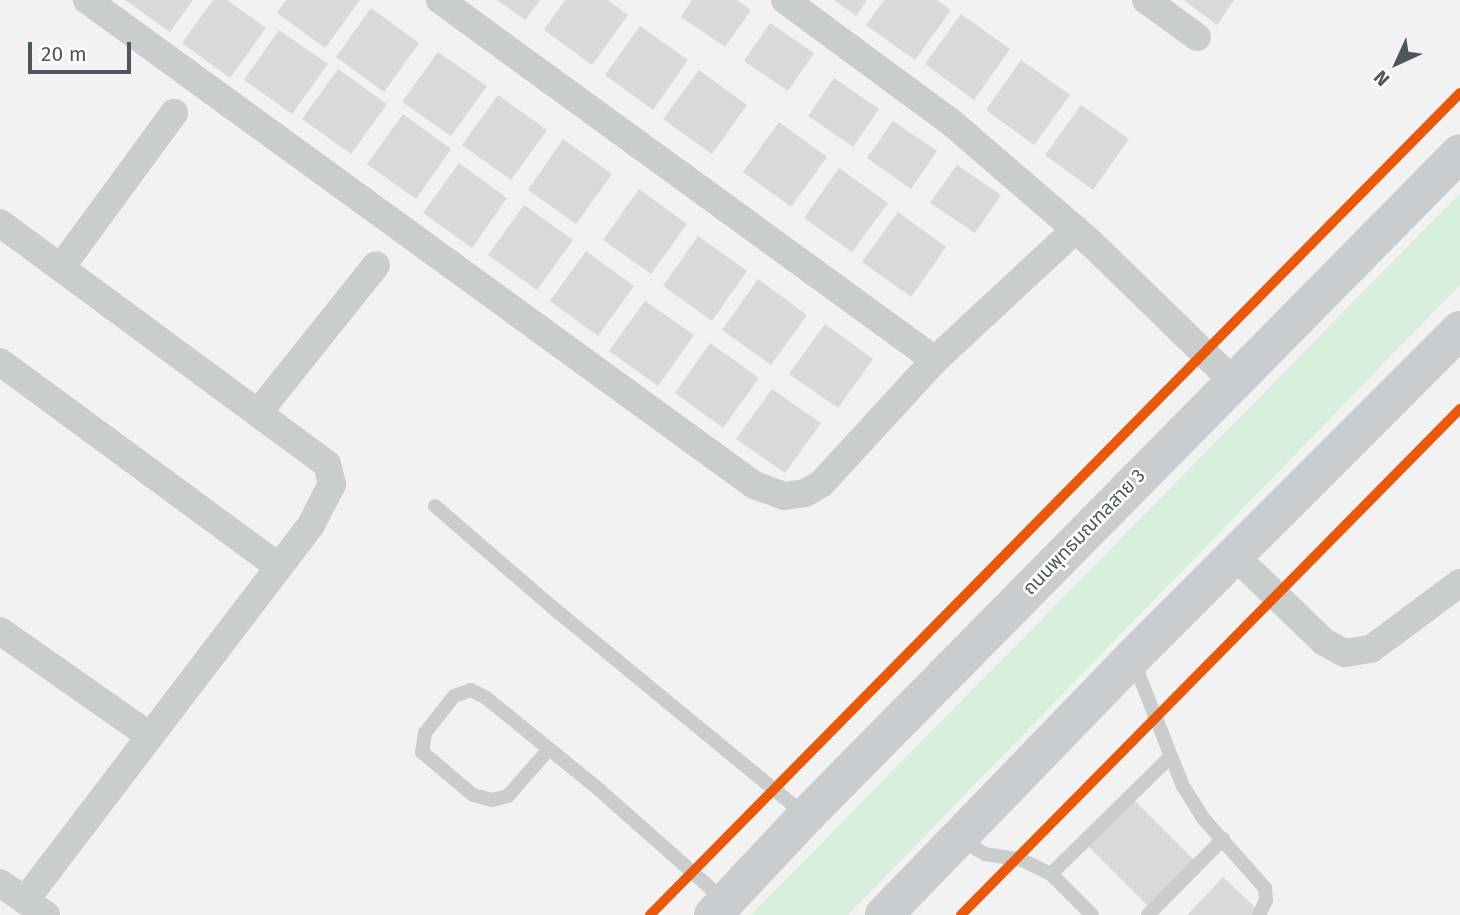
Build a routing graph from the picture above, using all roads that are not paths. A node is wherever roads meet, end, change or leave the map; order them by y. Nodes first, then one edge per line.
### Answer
1 (87, 0) edge
2 (440, 0) edge
3 (785, 0) edge
4 (1146, 0) edge
5 (1197, 37) dead end
6 (174, 113) dead end
7 (1460, 153) edge
8 (0, 224) edge
9 (1076, 229) junction
10 (376, 265) dead end
11 (62, 266) junction
12 (1460, 330) edge
13 (935, 360) junction
14 (0, 362) edge
15 (1233, 381) junction
16 (258, 413) junction
17 (435, 506) dead end
18 (1236, 557) junction
19 (279, 567) junction
20 (1460, 583) edge
21 (0, 631) edge
22 (1132, 658) junction
23 (150, 736) junction
24 (549, 749) junction
25 (1171, 756) junction
26 (806, 816) junction
27 (1223, 839) junction
28 (960, 840) junction
29 (1051, 874) junction
30 (0, 883) edge
31 (36, 908) edge
32 (719, 908) edge
33 (884, 915) edge
34 (1092, 915) edge
35 (1148, 915) edge
36 (1259, 915) edge

1 - 13 street
2 - 13 street
3 - 9 street
4 - 5 street
6 - 11 street
7 - 15 main road, ถนนพุทธมณฑลสาย 3
8 - 11 street
9 - 13 street
9 - 15 street
10 - 16 street
11 - 16 street
12 - 18 main road
14 - 19 street
15 - 26 main road, ถนนพุทธมณฑลสาย 3
16 - 19 street
17 - 26 lane
18 - 20 street
18 - 22 main road
19 - 23 street
21 - 23 street
22 - 25 lane
22 - 28 main road
23 - 31 street
24 - 24 lane
24 - 32 lane
25 - 27 lane
25 - 29 lane
26 - 32 main road, ถนนพุทธมณฑลสาย 3
27 - 35 lane
27 - 36 lane
28 - 29 lane
28 - 33 main road
29 - 34 lane
30 - 31 street

